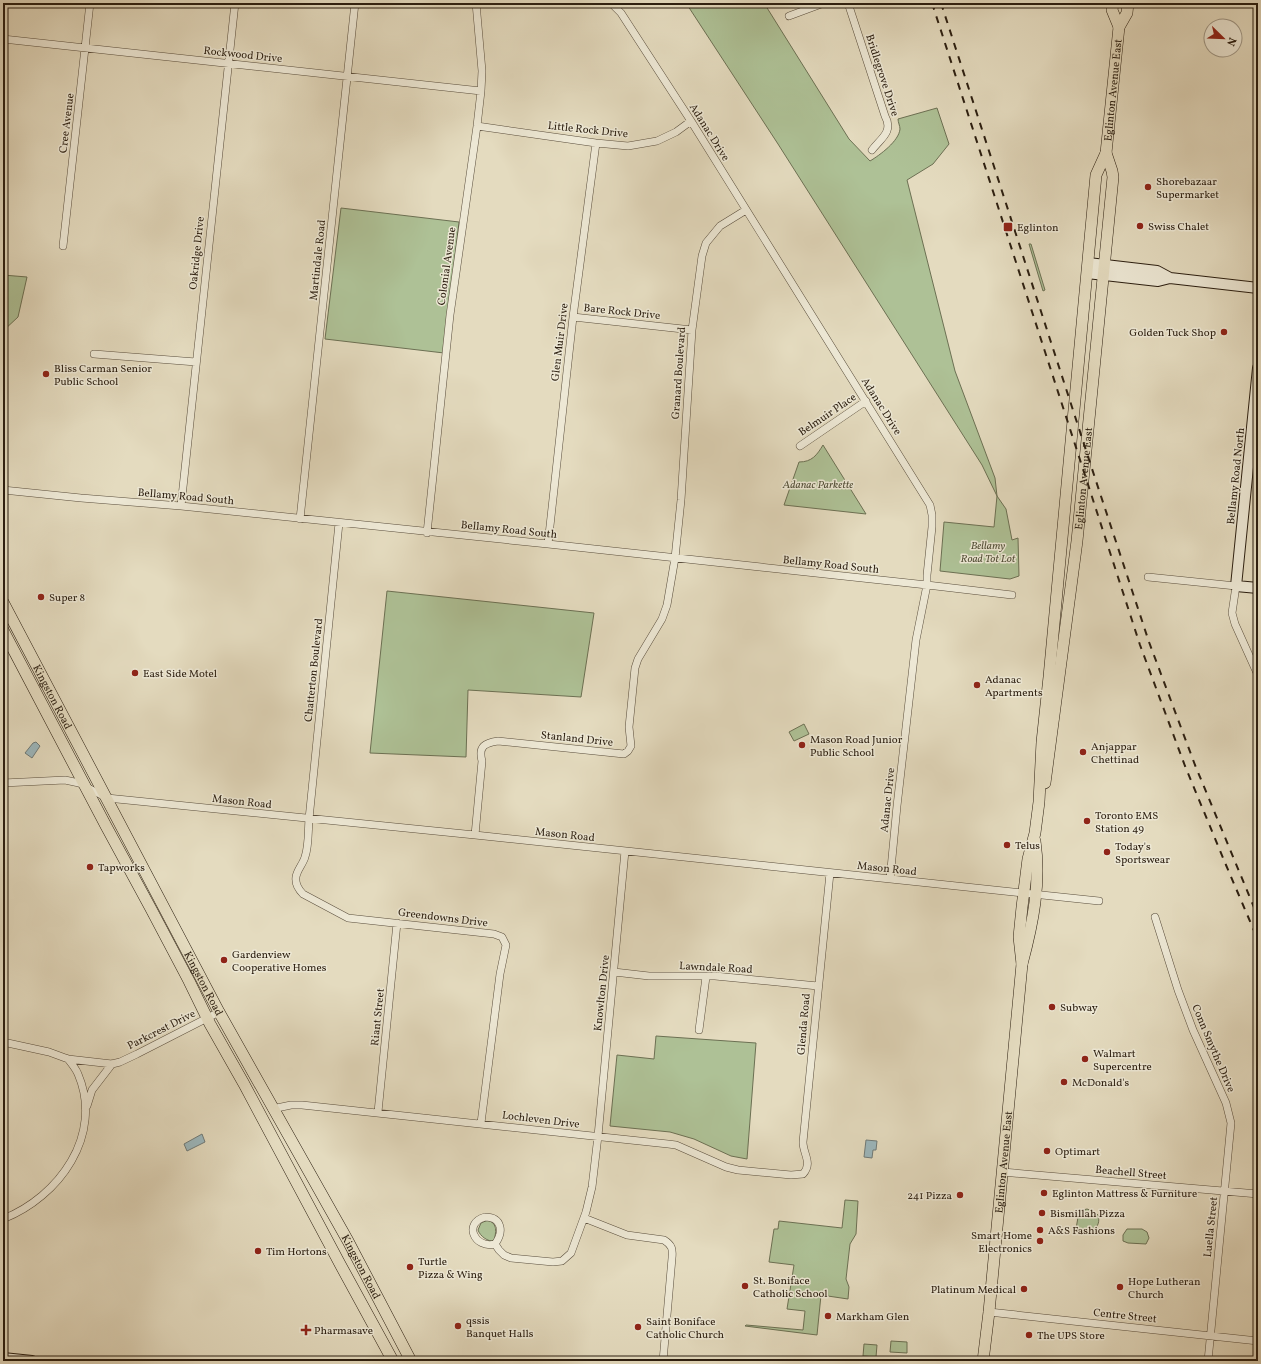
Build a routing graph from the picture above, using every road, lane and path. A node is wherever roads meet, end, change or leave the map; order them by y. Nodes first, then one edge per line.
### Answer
1 (90, 3) edge
2 (235, 3) edge
3 (355, 3) edge
4 (476, 3) edge
5 (611, 3) edge
6 (824, 3) edge
7 (848, 3) edge
8 (1113, 3) edge
9 (1128, 3) edge
10 (789, 16) dead end
11 (1119, 27) junction
12 (3, 39) edge
13 (85, 49) junction
14 (228, 64) junction
15 (348, 77) junction
16 (481, 91) junction
17 (691, 121) junction
18 (477, 126) junction
19 (596, 143) junction
20 (872, 150) dead end
21 (1106, 153) junction
22 (746, 210) junction
23 (63, 246) dead end
24 (1088, 268) junction
25 (1103, 270) junction
26 (1258, 288) edge
27 (573, 317) junction
28 (692, 330) junction
29 (94, 354) dead end
30 (196, 362) junction
31 (1258, 368) edge
32 (866, 401) junction
33 (800, 446) dead end
34 (3, 490) edge
35 (181, 506) junction
36 (300, 519) junction
37 (339, 523) junction
38 (427, 532) junction
39 (548, 544) junction
40 (675, 558) junction
41 (1148, 577) dead end
42 (927, 585) junction
43 (1236, 586) junction
44 (1258, 588) edge
45 (1012, 595) dead end
46 (3, 602) edge
47 (3, 630) edge
48 (1258, 675) edge
49 (3, 783) edge
50 (89, 788) junction
51 (107, 798) junction
52 (1039, 802) junction
53 (308, 818) junction
54 (475, 835) junction
55 (1034, 838) junction
56 (625, 851) junction
57 (830, 873) junction
58 (890, 879) junction
59 (1023, 893) junction
60 (1036, 894) junction
61 (1099, 901) dead end
62 (1154, 917) dead end
63 (397, 923) junction
64 (1022, 964) junction
65 (614, 972) junction
66 (706, 976) junction
67 (189, 981) junction
68 (203, 981) junction
69 (818, 986) junction
70 (219, 1012) junction
71 (207, 1018) junction
72 (699, 1030) dead end
73 (3, 1042) edge
74 (68, 1059) junction
75 (112, 1064) junction
76 (86, 1109) junction
77 (272, 1109) junction
78 (378, 1112) junction
79 (481, 1123) junction
80 (598, 1136) junction
81 (1002, 1172) junction
82 (802, 1174) joint
83 (1225, 1191) junction
84 (1258, 1194) edge
85 (584, 1218) junction
86 (3, 1219) edge
87 (495, 1244) junction
88 (989, 1312) junction
89 (1210, 1336) junction
90 (1258, 1341) edge
91 (3, 1358) edge
92 (32, 1361) edge
93 (393, 1361) edge
94 (411, 1361) edge
95 (663, 1361) edge
96 (983, 1361) edge
97 (1208, 1361) edge

1 - 13 street, Cree Avenue
2 - 14 street, Oakridge Drive
3 - 15 street, Martindale Road
4 - 16 street, Colonial Avenue
5 - 17 street, Adanac Drive
6 - 10 street
7 - 20 street, Bridlegrove Drive
8 - 11 main road, Eglinton Avenue East
9 - 11 main road, Eglinton Avenue East
11 - 21 main road, Eglinton Avenue East
12 - 13 street, Rockwood Drive
13 - 14 street, Rockwood Drive
13 - 23 street, Cree Avenue
14 - 15 street, Rockwood Drive
14 - 30 street, Oakridge Drive
15 - 16 street, Rockwood Drive
15 - 36 street, Martindale Road
16 - 18 street, Colonial Avenue
17 - 19 street, Little Rock Drive
17 - 22 street, Adanac Drive
18 - 19 street, Little Rock Drive
18 - 38 street, Colonial Avenue
19 - 27 street, Glen Muir Drive
21 - 24 main road, Eglinton Avenue East
21 - 25 main road, Eglinton Avenue East
22 - 28 street, Granard Boulevard
22 - 32 street, Adanac Drive
24 - 25 street
24 - 52 main road, Eglinton Avenue East
25 - 26 street
25 - 52 main road, Eglinton Avenue East
27 - 28 street, Bare Rock Drive
27 - 39 street, Glen Muir Drive
28 - 40 street, Granard Boulevard
29 - 30 street
30 - 35 street, Oakridge Drive
31 - 43 street, Bellamy Road North
32 - 33 street, Belmuir Place
32 - 42 street, Adanac Drive
34 - 35 street, Bellamy Road South
35 - 36 street, Bellamy Road South
36 - 37 street, Bellamy Road South
37 - 38 street, Bellamy Road South
37 - 53 street, Chatterton Boulevard
38 - 39 street, Bellamy Road South
39 - 40 street, Bellamy Road South
40 - 42 street, Bellamy Road South
40 - 54 street, Stanland Drive
41 - 43 street
42 - 45 street, Bellamy Road South
42 - 58 street, Adanac Drive
43 - 44 street
43 - 48 street
46 - 51 main road, Kingston Road
47 - 50 main road, Kingston Road
49 - 50 street, Mason Road
50 - 51 street, Mason Road
50 - 67 main road, Kingston Road
51 - 53 street, Mason Road
51 - 68 main road, Kingston Road
52 - 55 main road, Eglinton Avenue East
53 - 54 street, Mason Road
53 - 63 street, Greendowns Drive
54 - 56 street, Mason Road
55 - 59 main road, Eglinton Avenue East
55 - 60 main road, Eglinton Avenue East
56 - 57 street, Mason Road
56 - 65 street, Knowlton Drive
57 - 58 street, Mason Road
57 - 69 street, Glenda Road
58 - 59 street, Mason Road
59 - 60 street, Mason Road
59 - 64 main road, Eglinton Avenue East
60 - 61 street
60 - 64 main road, Eglinton Avenue East
62 - 83 street, Conn Smythe Drive
63 - 78 street, Riant Street
63 - 79 street, Greendowns Drive
64 - 81 main road, Eglinton Avenue East
65 - 66 street, Lawndale Road
65 - 80 street, Knowlton Drive
66 - 69 street, Lawndale Road
66 - 72 street
67 - 68 main road
67 - 71 main road, Kingston Road
68 - 70 main road, Kingston Road
69 - 82 street, Glenda Road
70 - 71 street, Parkcrest Drive
70 - 77 main road, Kingston Road
71 - 75 street, Parkcrest Drive
71 - 93 main road, Kingston Road
73 - 74 street, Parkcrest Drive
74 - 75 street, Parkcrest Drive
74 - 76 street
75 - 76 street
76 - 86 street
77 - 78 street, Lochleven Drive
77 - 94 main road, Kingston Road
78 - 79 street, Lochleven Drive
79 - 80 street, Lochleven Drive
80 - 82 street, Lochleven Drive
80 - 85 street, Knowlton Drive
81 - 83 street, Beachell Street
81 - 88 main road, Eglinton Avenue East
83 - 84 street, Beachell Street
83 - 89 street, Luella Street
85 - 87 street, Knowlton Drive
85 - 95 street
87 - 87 street
88 - 89 street, Centre Street
88 - 96 main road, Eglinton Avenue East
89 - 90 street, Centre Street
89 - 97 street, Luella Street
91 - 92 street

